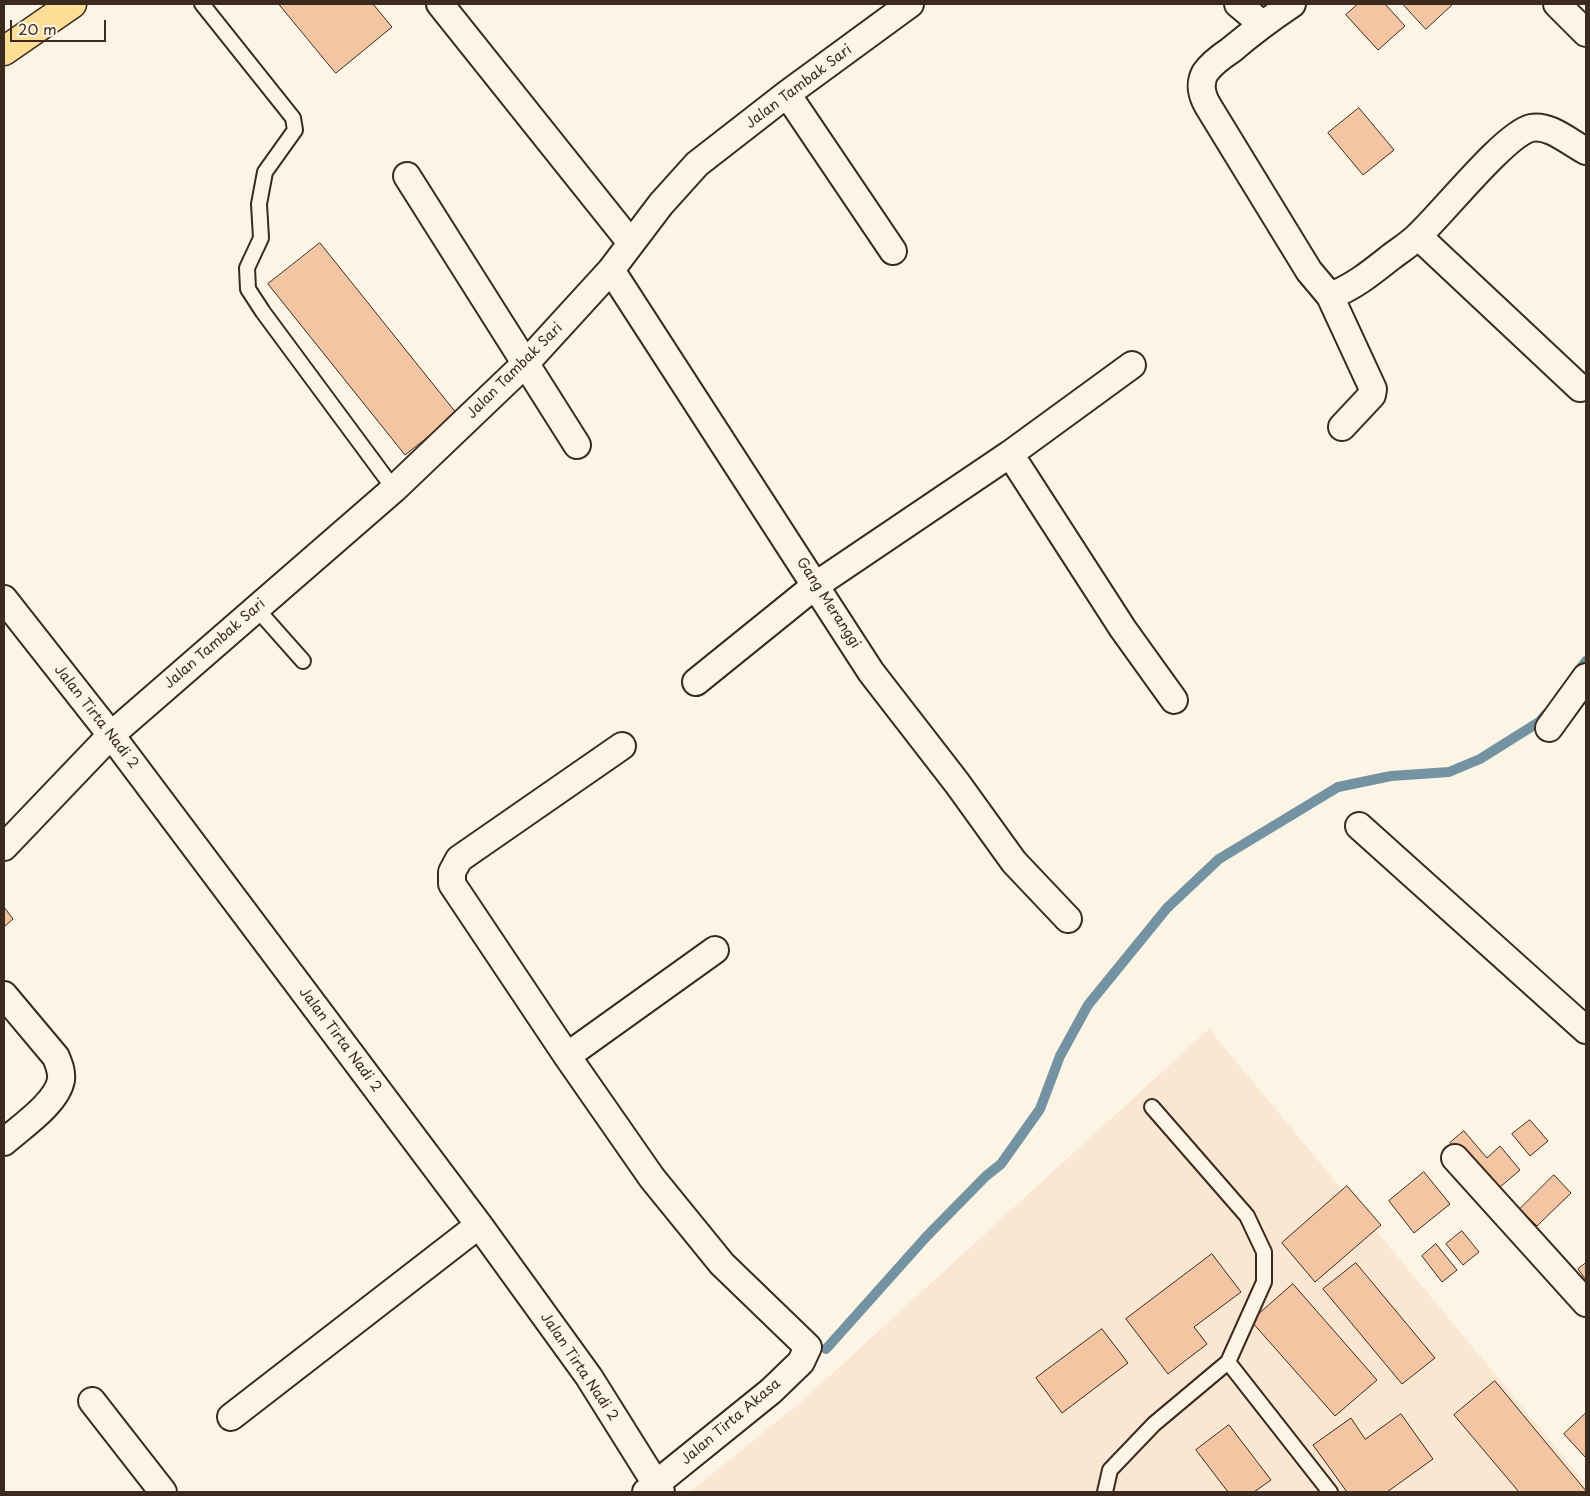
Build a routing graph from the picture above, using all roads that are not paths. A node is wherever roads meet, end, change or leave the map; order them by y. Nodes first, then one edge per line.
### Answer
1 (72, 4) edge
2 (202, 4) edge
3 (440, 4) edge
4 (910, 4) edge
5 (1238, 4) edge
6 (1292, 4) edge
7 (1557, 4) edge
8 (1262, 24) junction
9 (1586, 33) edge
10 (4, 51) edge
11 (787, 94) junction
12 (1586, 151) edge
13 (408, 176) dead end
14 (1418, 236) junction
15 (631, 243) junction
16 (893, 251) dead end
17 (611, 270) junction
18 (1330, 296) junction
19 (526, 363) junction
20 (1132, 365) dead end
21 (1580, 388) dead end
22 (1342, 427) dead end
23 (577, 445) dead end
24 (1010, 454) junction
25 (394, 489) junction
26 (816, 585) junction
27 (4, 599) edge
28 (256, 608) junction
29 (304, 661) dead end
30 (1586, 677) edge
31 (696, 682) dead end
32 (1174, 700) dead end
33 (1549, 728) dead end
34 (111, 735) junction
35 (622, 746) dead end
36 (1359, 826) dead end
37 (4, 847) edge
38 (1068, 919) dead end
39 (715, 950) dead end
40 (4, 995) edge
41 (1586, 1030) edge
42 (567, 1056) junction
43 (1152, 1107) dead end
44 (4, 1142) edge
45 (1455, 1158) dead end
46 (479, 1225) junction
47 (1586, 1303) edge
48 (1228, 1362) junction
49 (92, 1401) dead end
50 (232, 1417) dead end
51 (654, 1489) edge
52 (163, 1492) edge
53 (1105, 1492) edge
54 (1330, 1492) edge

1 - 10 highway
2 - 25 lane
3 - 15 street
4 - 11 street, Jalan Tambak Sari
5 - 8 street
6 - 8 street
7 - 9 street
8 - 18 street
11 - 15 street, Jalan Tambak Sari
11 - 16 street
12 - 14 street
13 - 19 street
14 - 18 street
14 - 21 street
15 - 17 street, Jalan Tambak Sari
17 - 19 street, Jalan Tambak Sari
17 - 26 street, Gang Meranggi
18 - 22 street
19 - 23 street
19 - 25 street, Jalan Tambak Sari
20 - 24 street
24 - 26 street
24 - 32 street
25 - 28 street, Jalan Tambak Sari
26 - 31 street
26 - 38 street, Gang Meranggi
27 - 34 street, Jalan Tirta Nadi 2
28 - 29 lane
28 - 34 street, Jalan Tambak Sari
30 - 33 street
34 - 37 street, Jalan Tambak Sari
34 - 46 street, Jalan Tirta Nadi 2
35 - 42 street
36 - 41 street
39 - 42 street
40 - 44 street
42 - 51 street, Jalan Tirta Akasa
43 - 48 lane
45 - 47 street
46 - 50 street
46 - 51 street, Jalan Tirta Nadi 2
48 - 53 lane
48 - 54 lane
49 - 52 street

